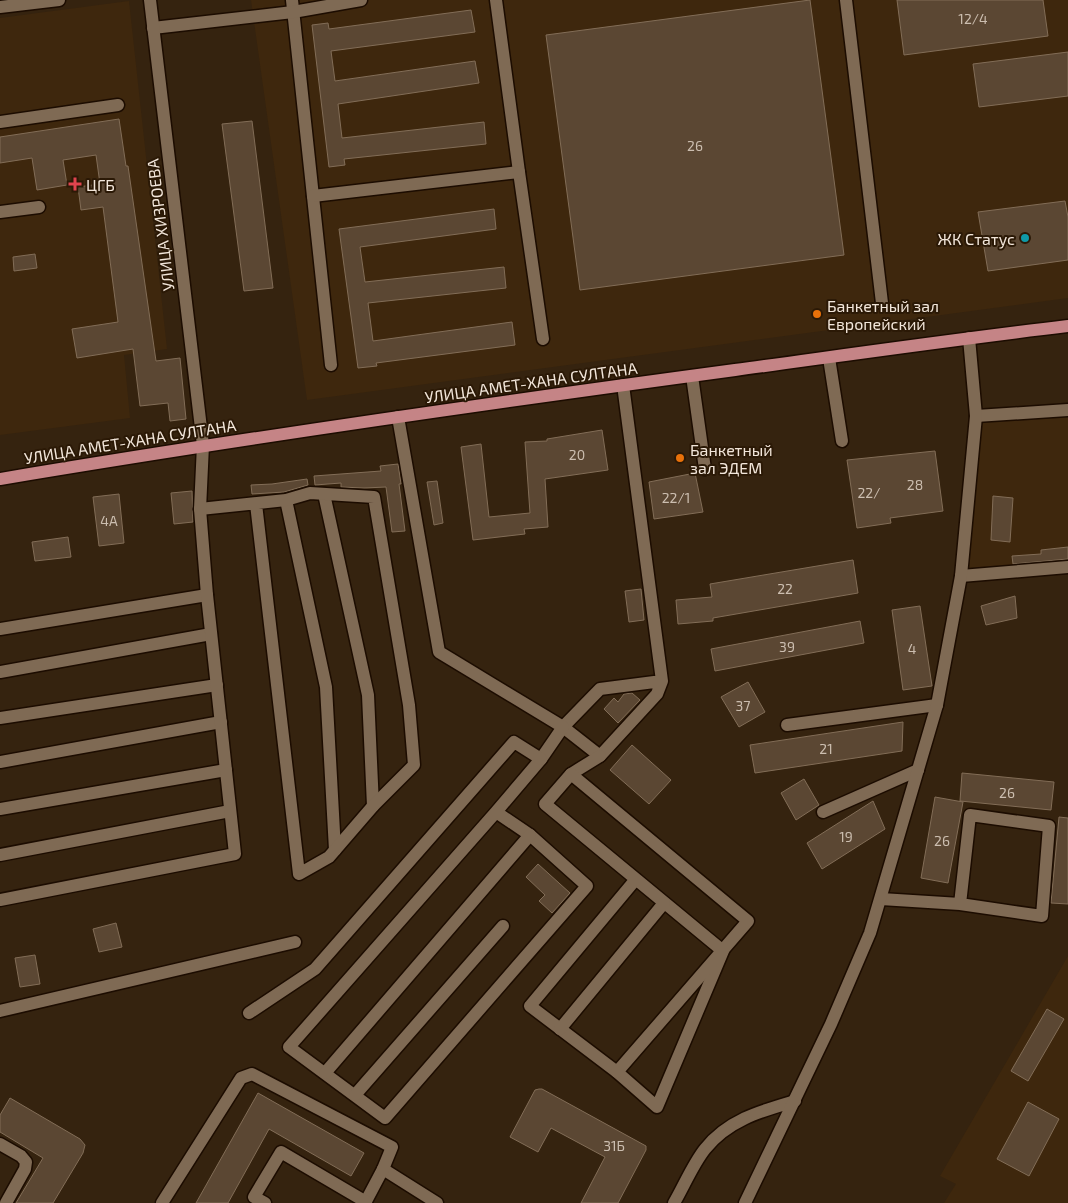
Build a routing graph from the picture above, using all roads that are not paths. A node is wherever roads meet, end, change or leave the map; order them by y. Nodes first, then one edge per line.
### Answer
1 (59, 0) edge
2 (150, 0) edge
3 (361, 0) edge
4 (496, 0) edge
5 (846, 0) edge
6 (292, 6) edge
7 (0, 7) edge
8 (153, 28) junction
9 (118, 105) dead end
10 (0, 122) edge
11 (519, 172) junction
12 (313, 196) junction
13 (39, 207) dead end
14 (0, 212) edge
15 (882, 303) dead end
16 (1068, 326) edge
17 (969, 338) junction
18 (543, 339) dead end
19 (829, 358) junction
20 (331, 365) dead end
21 (692, 376) junction
22 (623, 385) junction
23 (1068, 410) edge
24 (976, 416) junction
25 (398, 417) junction
26 (842, 441) dead end
27 (203, 445) junction
28 (705, 469) dead end
29 (0, 479) edge
30 (324, 494) junction
31 (286, 500) junction
32 (256, 504) junction
33 (200, 509) junction
34 (1068, 567) edge
35 (961, 576) junction
36 (207, 595) junction
37 (0, 629) edge
38 (212, 634) junction
39 (0, 672) edge
40 (662, 681) junction
41 (217, 685) junction
42 (936, 705) junction
43 (0, 718) edge
44 (221, 722) junction
45 (787, 725) dead end
46 (563, 727) junction
47 (600, 756) junction
48 (540, 758) junction
49 (0, 762) edge
50 (226, 770) junction
51 (918, 770) junction
52 (571, 774) junction
53 (373, 806) junction
54 (0, 809) edge
55 (230, 812) junction
56 (496, 812) junction
57 (823, 812) dead end
58 (530, 835) junction
59 (335, 850) junction
60 (0, 854) edge
61 (636, 880) junction
62 (881, 899) junction
63 (0, 900) edge
64 (664, 903) junction
65 (960, 904) junction
66 (502, 926) dead end
67 (295, 942) dead end
68 (722, 951) junction
69 (0, 1011) edge
70 (249, 1013) dead end
71 (560, 1029) junction
72 (617, 1072) junction
73 (325, 1073) junction
74 (355, 1096) junction
75 (795, 1101) junction
76 (0, 1144) edge
77 (383, 1168) junction
78 (365, 1202) edge
79 (6, 1203) edge
80 (162, 1203) edge
81 (265, 1203) edge
82 (437, 1203) edge
83 (674, 1203) edge
84 (745, 1203) edge

1 - 7 street
2 - 8 street, УЛИЦА ХИЗРОЕВА
3 - 6 street
4 - 11 street
5 - 15 street
6 - 8 street
6 - 12 street
8 - 27 street, УЛИЦА ХИЗРОЕВА
9 - 10 street
11 - 12 street
11 - 18 street
12 - 20 street
13 - 14 street
16 - 17 main road, УЛИЦА АМЕТ-ХАНА СУЛТАНА
17 - 19 main road, УЛИЦА АМЕТ-ХАНА СУЛТАНА
17 - 24 street
19 - 21 main road, УЛИЦА АМЕТ-ХАНА СУЛТАНА
19 - 26 street
21 - 22 main road, УЛИЦА АМЕТ-ХАНА СУЛТАНА
21 - 28 street
22 - 25 main road, УЛИЦА АМЕТ-ХАНА СУЛТАНА
22 - 40 street
23 - 24 street
24 - 35 street
25 - 27 main road, УЛИЦА АМЕТ-ХАНА СУЛТАНА
25 - 46 street
27 - 29 main road, УЛИЦА АМЕТ-ХАНА СУЛТАНА
27 - 33 street, УЛИЦА ХИЗРОЕВА
30 - 31 street
30 - 53 street
30 - 53 street
31 - 32 street
31 - 59 street
32 - 33 street
32 - 59 street
33 - 36 street, УЛИЦА ХИЗРОЕВА
34 - 35 street
35 - 42 street
36 - 37 street
36 - 38 street, УЛИЦА ХИЗРОЕВА
38 - 39 street
38 - 41 street, УЛИЦА ХИЗРОЕВА
40 - 46 street
40 - 47 street
41 - 43 street
41 - 44 street, УЛИЦА ХИЗРОЕВА
42 - 45 street
42 - 51 street
44 - 49 street
44 - 50 street, УЛИЦА ХИЗРОЕВА
46 - 47 street
46 - 48 street
47 - 52 street
48 - 56 street
48 - 70 street
50 - 54 street
50 - 55 street, УЛИЦА ХИЗРОЕВА
51 - 57 street
51 - 62 street
52 - 61 street
52 - 68 street
53 - 59 street
55 - 60 street
55 - 63 street, УЛИЦА ХИЗРОЕВА
56 - 58 street
56 - 73 street
58 - 73 street
58 - 74 street
61 - 64 street
61 - 71 street
62 - 65 street
62 - 75 street
64 - 68 street
64 - 71 street
65 - 65 street
66 - 74 street
67 - 69 street
68 - 72 street
68 - 72 street
71 - 72 street
73 - 74 street
75 - 83 street
75 - 84 street
76 - 79 street
77 - 78 street
77 - 80 street
77 - 82 street
78 - 81 street

